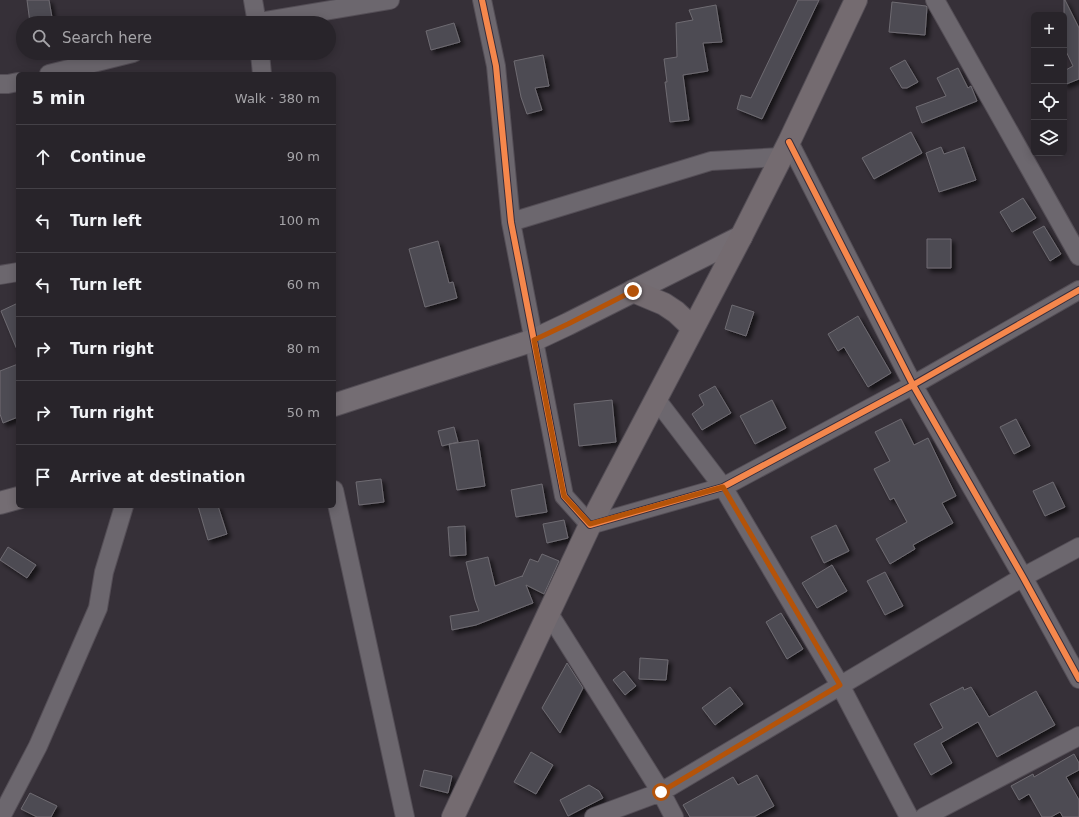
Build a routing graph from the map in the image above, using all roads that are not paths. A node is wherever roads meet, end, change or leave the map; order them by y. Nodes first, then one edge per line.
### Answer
1 (254, 0) edge
2 (390, 0) edge
3 (482, 0) edge
4 (856, 0) edge
5 (935, 0) edge
6 (255, 16) edge
7 (297, 16) edge
8 (105, 60) edge
9 (261, 60) edge
10 (57, 72) edge
11 (262, 72) edge
12 (16, 82) edge
13 (0, 84) edge
14 (785, 149) junction
15 (511, 222) junction
16 (741, 237) junction
17 (1079, 256) edge
18 (16, 272) edge
19 (0, 275) edge
20 (1079, 290) edge
21 (633, 291) junction
22 (693, 328) junction
23 (534, 340) junction
24 (914, 385) junction
25 (656, 399) junction
26 (336, 404) edge
27 (723, 487) junction
28 (16, 499) edge
29 (336, 499) edge
30 (0, 503) edge
31 (123, 508) edge
32 (590, 524) junction
33 (1079, 548) edge
34 (1023, 577) junction
35 (548, 612) junction
36 (1079, 679) edge
37 (840, 685) junction
38 (1079, 736) edge
39 (661, 792) junction
40 (1, 817) edge
41 (405, 817) edge
42 (453, 817) edge
43 (594, 817) edge
44 (674, 817) edge
45 (909, 817) edge
46 (924, 817) edge

1 - 6 street
2 - 7 street
3 - 15 street
4 - 14 highway
5 - 17 street
8 - 10 street
9 - 11 street
12 - 13 street
14 - 15 street
14 - 16 highway
14 - 24 street
15 - 23 street
16 - 21 main road
16 - 22 highway
18 - 19 street
20 - 24 street
21 - 22 highway
21 - 23 main road
22 - 25 highway
23 - 26 main road
23 - 32 street
24 - 27 street
24 - 34 street
25 - 27 street
25 - 32 highway
27 - 32 street
27 - 37 street
28 - 30 main road
29 - 41 street
31 - 40 street
32 - 35 highway
33 - 34 street
34 - 36 street
34 - 37 street
35 - 39 street
35 - 42 highway
37 - 39 street
37 - 45 street
38 - 46 street
39 - 43 street
39 - 44 street

